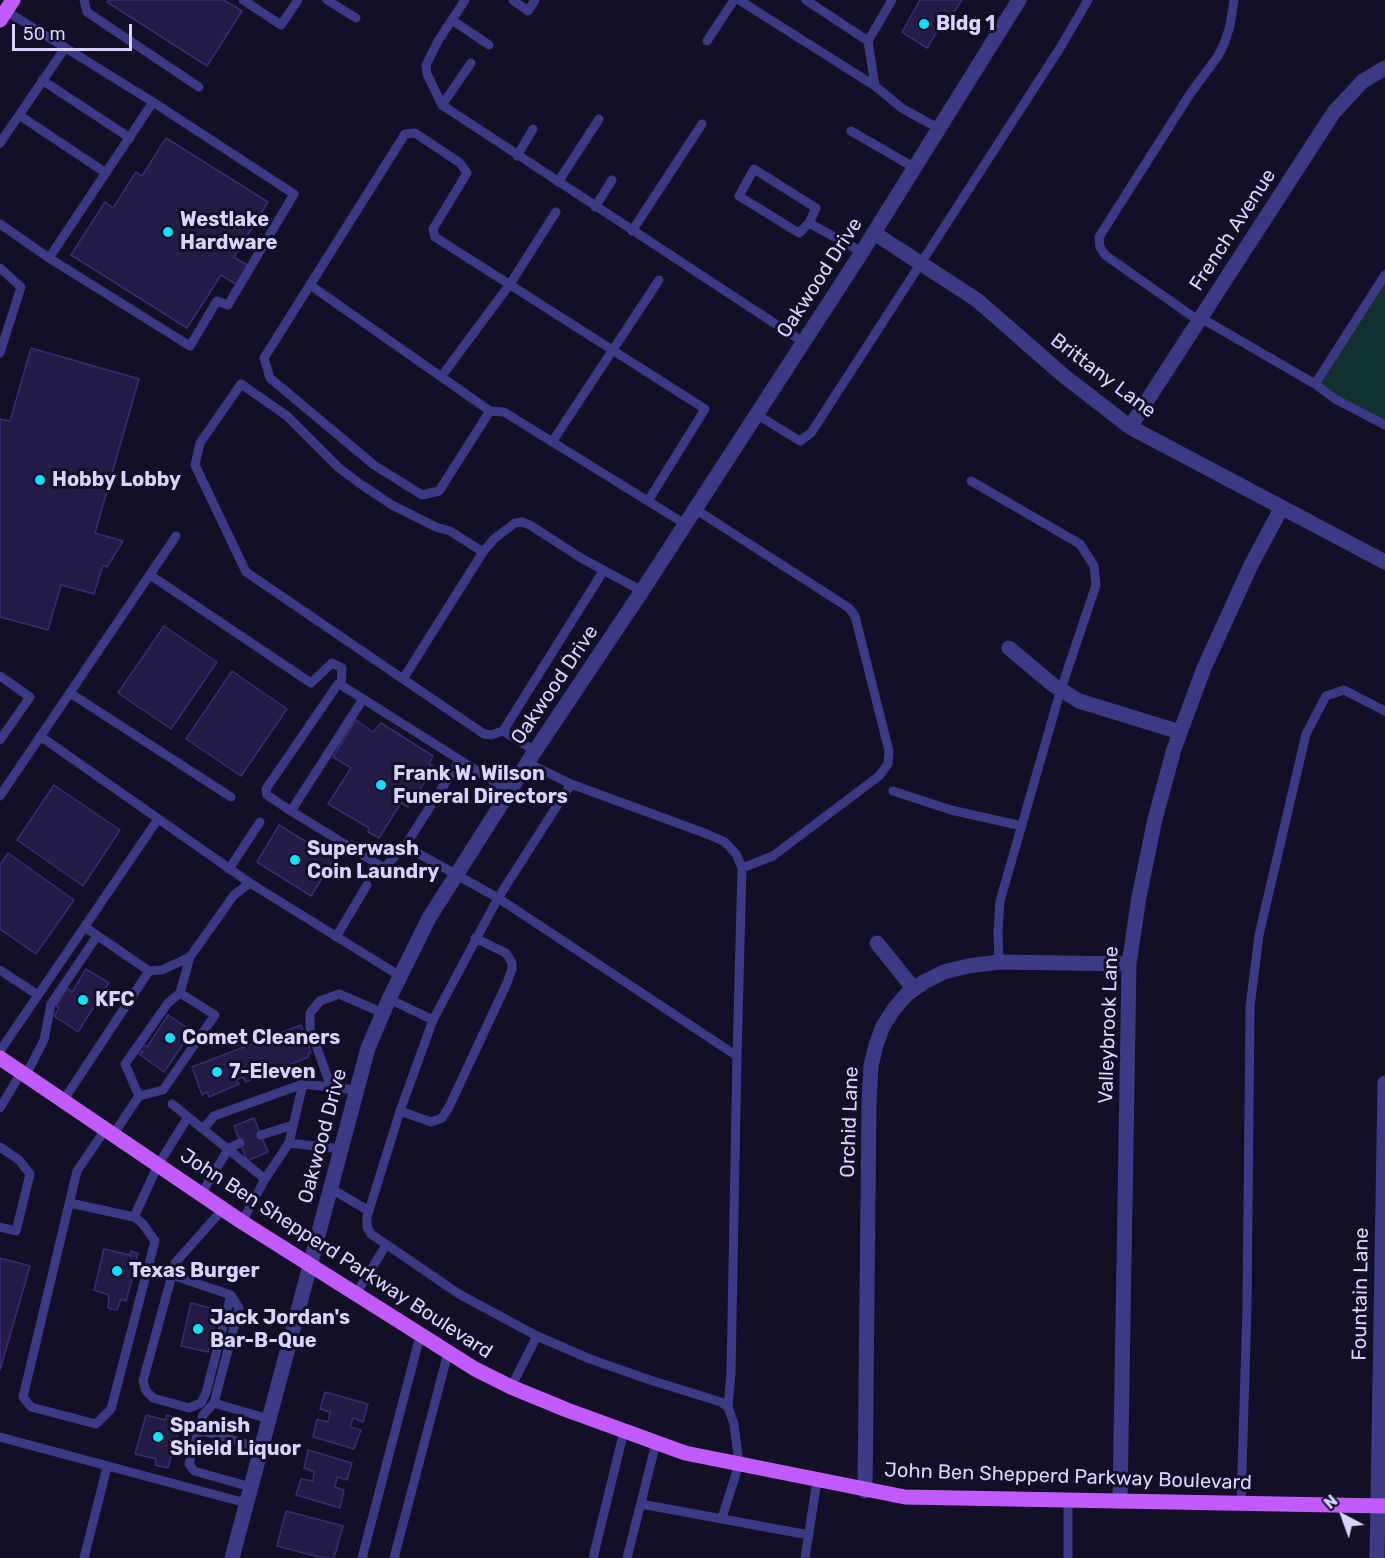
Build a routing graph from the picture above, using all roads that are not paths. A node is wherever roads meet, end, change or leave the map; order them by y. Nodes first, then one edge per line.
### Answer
1 (84, 0) edge
2 (243, 0) edge
3 (298, 0) edge
4 (327, 0) edge
5 (465, 0) edge
6 (513, 0) edge
7 (535, 0) edge
8 (734, 0) edge
9 (739, 0) edge
10 (806, 0) edge
11 (892, 0) edge
12 (1019, 0) edge
13 (1088, 0) edge
14 (1234, 0) edge
15 (6, 10) edge
16 (356, 18) dead end
17 (452, 21) junction
18 (868, 40) junction
19 (707, 41) dead end
20 (489, 45) dead end
21 (65, 48) junction
22 (471, 63) dead end
23 (1385, 68) edge
24 (42, 80) junction
25 (875, 86) junction
26 (200, 87) dead end
27 (153, 102) junction
28 (442, 105) junction
29 (19, 115) junction
30 (599, 119) dead end
31 (702, 124) dead end
32 (533, 129) dead end
33 (940, 129) junction
34 (851, 132) dead end
35 (129, 138) junction
36 (0, 142) edge
37 (517, 156) junction
38 (915, 168) junction
39 (106, 173) junction
40 (612, 180) dead end
41 (558, 182) junction
42 (595, 207) junction
43 (556, 212) dead end
44 (809, 223) junction
45 (0, 224) edge
46 (632, 231) junction
47 (874, 233) junction
48 (862, 252) junction
49 (50, 258) junction
50 (921, 265) junction
51 (0, 268) edge
52 (1385, 275) edge
53 (658, 280) dead end
54 (510, 284) junction
55 (310, 285) junction
56 (1200, 320) junction
57 (803, 342) junction
58 (613, 350) junction
59 (0, 353) edge
60 (441, 377) junction
61 (1315, 384) junction
62 (490, 411) junction
63 (756, 414) junction
64 (1385, 424) edge
65 (1130, 427) junction
66 (552, 442) junction
67 (971, 481) dead end
68 (648, 501) junction
69 (1282, 507) junction
70 (695, 509) junction
71 (685, 524) junction
72 (176, 536) dead end
73 (483, 552) junction
74 (1385, 562) edge
75 (604, 570) junction
76 (150, 575) junction
77 (642, 591) junction
78 (1009, 648) dead end
79 (0, 676) edge
80 (403, 679) junction
81 (341, 685) junction
82 (1061, 690) junction
83 (70, 693) junction
84 (363, 699) junction
85 (1385, 711) edge
86 (503, 731) junction
87 (1180, 732) junction
88 (40, 736) junction
89 (0, 740) edge
90 (532, 757) junction
91 (460, 760) junction
92 (571, 784) junction
93 (509, 791) junction
94 (894, 791) dead end
95 (0, 795) edge
96 (231, 797) dead end
97 (291, 811) junction
98 (158, 819) junction
99 (260, 822) dead end
100 (1022, 826) junction
101 (405, 846) junction
102 (742, 868) junction
103 (229, 869) junction
104 (455, 875) junction
105 (250, 883) junction
106 (367, 885) dead end
107 (498, 898) junction
108 (85, 927) junction
109 (97, 936) junction
110 (336, 937) junction
111 (475, 938) junction
112 (877, 943) dead end
113 (189, 957) junction
114 (999, 962) junction
115 (1129, 964) junction
116 (0, 970) edge
117 (149, 971) junction
118 (400, 976) junction
119 (914, 989) junction
120 (180, 993) junction
121 (38, 995) junction
122 (389, 999) junction
123 (383, 1013) junction
124 (433, 1020) junction
125 (0, 1051) edge
126 (736, 1056) junction
127 (0, 1058) edge
128 (23, 1074) junction
129 (1385, 1083) edge
130 (303, 1084) junction
131 (331, 1087) junction
132 (357, 1090) junction
133 (139, 1096) junction
134 (63, 1101) junction
135 (172, 1104) dead end
136 (0, 1108) edge
137 (400, 1111) junction
138 (188, 1117) junction
139 (293, 1125) junction
140 (204, 1128) junction
141 (109, 1132) junction
142 (261, 1135) dead end
143 (240, 1143) dead end
144 (289, 1143) junction
145 (0, 1147) edge
146 (229, 1148) junction
147 (341, 1149) junction
148 (158, 1165) junction
149 (265, 1179) junction
150 (330, 1188) junction
151 (201, 1194) junction
152 (70, 1203) junction
153 (223, 1209) junction
154 (369, 1211) junction
155 (134, 1217) junction
156 (242, 1222) junction
157 (0, 1227) edge
158 (386, 1245) junction
159 (310, 1264) junction
160 (172, 1275) junction
161 (356, 1294) junction
162 (231, 1295) junction
163 (420, 1336) junction
164 (537, 1336) junction
165 (448, 1353) junction
166 (511, 1387) junction
167 (214, 1403) junction
168 (728, 1407) junction
169 (269, 1419) junction
170 (199, 1430) junction
171 (624, 1431) junction
172 (0, 1437) edge
173 (656, 1443) junction
174 (261, 1448) junction
175 (739, 1464) junction
176 (107, 1467) junction
177 (817, 1481) junction
178 (251, 1487) junction
179 (865, 1491) junction
180 (1068, 1500) junction
181 (1120, 1501) junction
182 (246, 1503) junction
183 (1241, 1503) junction
184 (641, 1504) junction
185 (1382, 1506) edge
186 (722, 1518) junction
187 (809, 1535) junction
188 (84, 1558) edge
189 (232, 1558) edge
190 (362, 1558) edge
191 (394, 1558) edge
192 (593, 1558) edge
193 (627, 1558) edge
194 (805, 1558) edge
195 (1068, 1558) edge
196 (1377, 1558) edge

1 - 26 lane
2 - 3 lane
4 - 16 lane
5 - 17 lane
6 - 7 lane
8 - 19 lane
9 - 25 lane
10 - 18 lane
11 - 18 lane
12 - 33 street, Oakwood Drive
13 - 50 lane
14 - 56 lane
15 - 21 lane
17 - 20 lane
17 - 28 lane
18 - 25 lane
21 - 24 lane
21 - 27 lane
22 - 28 lane
23 - 56 street, French Avenue
24 - 29 lane
24 - 35 lane
25 - 33 lane
27 - 35 lane
27 - 49 lane
28 - 37 lane
29 - 36 lane
29 - 39 lane
30 - 41 lane
31 - 46 lane
32 - 37 lane
33 - 38 street, Oakwood Drive
34 - 38 lane
35 - 39 lane
37 - 41 lane
38 - 47 street, Oakwood Drive
39 - 49 lane
40 - 42 lane
41 - 42 lane
42 - 46 lane
43 - 54 lane
44 - 44 lane
44 - 48 lane
45 - 49 lane
46 - 57 lane
47 - 48 street, Oakwood Drive
47 - 50 street, Brittany Lane
48 - 57 street, Oakwood Drive
50 - 63 lane
50 - 65 street, Brittany Lane
51 - 59 lane
52 - 61 lane
53 - 58 lane
54 - 55 lane
54 - 58 lane
54 - 60 lane
55 - 60 lane
55 - 62 lane
56 - 61 lane
56 - 65 street, French Avenue
57 - 63 street, Oakwood Drive
58 - 66 lane
58 - 68 lane
60 - 62 lane
61 - 64 lane
62 - 66 lane
63 - 70 street, Oakwood Drive
65 - 69 street, Brittany Lane
66 - 68 lane
67 - 82 lane
68 - 71 lane
69 - 74 street, Brittany Lane
69 - 87 street, Valleybrook Lane
70 - 71 street, Oakwood Drive
70 - 102 lane
71 - 77 street, Oakwood Drive
72 - 76 lane
73 - 75 lane
73 - 80 lane
73 - 80 lane
75 - 77 lane
75 - 86 lane
76 - 81 lane
76 - 83 lane
77 - 90 street, Oakwood Drive
78 - 82 street
79 - 89 lane
80 - 86 lane
81 - 84 lane
81 - 97 lane
82 - 87 street
82 - 100 lane
83 - 88 lane
83 - 96 lane
84 - 91 lane
84 - 97 lane
85 - 183 lane
86 - 90 lane
87 - 115 street, Valleybrook Lane
88 - 95 lane
88 - 98 lane
90 - 92 lane
90 - 93 street, Oakwood Drive
91 - 93 lane
91 - 101 lane
92 - 102 lane
92 - 107 lane
93 - 104 street, Oakwood Drive
94 - 100 lane
97 - 101 lane
98 - 103 lane
98 - 108 lane
99 - 103 lane
100 - 114 lane
101 - 104 lane
102 - 126 lane
103 - 105 lane
104 - 107 lane
104 - 118 street, Oakwood Drive
105 - 110 lane
105 - 113 lane
106 - 110 lane
107 - 111 lane
107 - 126 lane
108 - 109 lane
108 - 121 lane
109 - 117 lane
109 - 128 lane
110 - 118 lane
111 - 124 lane
111 - 137 lane
112 - 119 street
113 - 117 lane
113 - 120 lane
114 - 115 street, Orchid Lane
114 - 119 street, Orchid Lane
115 - 181 street, Valleybrook Lane
116 - 121 lane
117 - 134 lane
118 - 122 street, Oakwood Drive
119 - 179 street, Orchid Lane
120 - 133 lane
120 - 133 lane
121 - 125 lane
122 - 123 street, Oakwood Drive
122 - 124 lane
123 - 131 lane
123 - 132 street, Oakwood Drive
124 - 137 lane
126 - 168 lane
127 - 128 main road, John Ben Shepperd Parkway Boulevard
128 - 134 main road, John Ben Shepperd Parkway Boulevard
128 - 136 lane
129 - 185 street, Fountain Lane
130 - 131 lane
130 - 139 lane
130 - 140 lane
131 - 132 lane
132 - 147 street, Oakwood Drive
133 - 141 lane
134 - 141 main road, John Ben Shepperd Parkway Boulevard
135 - 138 lane
137 - 154 lane
138 - 140 lane
138 - 148 lane
139 - 142 lane
139 - 144 lane
140 - 146 lane
141 - 148 main road, John Ben Shepperd Parkway Boulevard
141 - 152 lane
143 - 146 lane
144 - 147 lane
144 - 149 lane
145 - 157 lane
146 - 149 lane
146 - 151 lane
147 - 150 street, Oakwood Drive
148 - 151 main road, John Ben Shepperd Parkway Boulevard
148 - 155 lane
149 - 156 lane
150 - 154 lane
150 - 159 street, Oakwood Drive
151 - 153 main road, John Ben Shepperd Parkway Boulevard
152 - 155 lane
152 - 155 lane
153 - 156 main road, John Ben Shepperd Parkway Boulevard
153 - 160 lane
154 - 158 lane
156 - 159 main road, John Ben Shepperd Parkway Boulevard
158 - 161 lane
158 - 164 lane
159 - 161 main road, John Ben Shepperd Parkway Boulevard
159 - 169 street, Oakwood Drive
160 - 162 lane
160 - 162 lane
161 - 163 main road, John Ben Shepperd Parkway Boulevard
162 - 167 lane
163 - 165 main road, John Ben Shepperd Parkway Boulevard
163 - 190 lane
164 - 166 lane
164 - 168 lane
165 - 166 main road, John Ben Shepperd Parkway Boulevard
165 - 191 lane
166 - 171 main road, John Ben Shepperd Parkway Boulevard
167 - 169 lane
167 - 170 lane
168 - 175 lane
169 - 174 street, Oakwood Drive
170 - 174 lane
170 - 178 lane
171 - 173 main road, John Ben Shepperd Parkway Boulevard
171 - 192 lane
172 - 176 lane
173 - 175 main road, John Ben Shepperd Parkway Boulevard
173 - 184 lane
174 - 178 street, Oakwood Drive
175 - 177 main road, John Ben Shepperd Parkway Boulevard
175 - 186 lane
176 - 182 lane
176 - 188 lane
177 - 179 main road, John Ben Shepperd Parkway Boulevard
177 - 187 lane
178 - 182 street, Oakwood Drive
179 - 180 main road, John Ben Shepperd Parkway Boulevard
180 - 181 main road, John Ben Shepperd Parkway Boulevard
180 - 195 lane
181 - 183 main road, John Ben Shepperd Parkway Boulevard
182 - 189 street, Oakwood Drive
183 - 185 main road, John Ben Shepperd Parkway Boulevard
184 - 186 lane
184 - 193 lane
185 - 196 street, Fountain Lane
186 - 187 lane
187 - 194 lane

